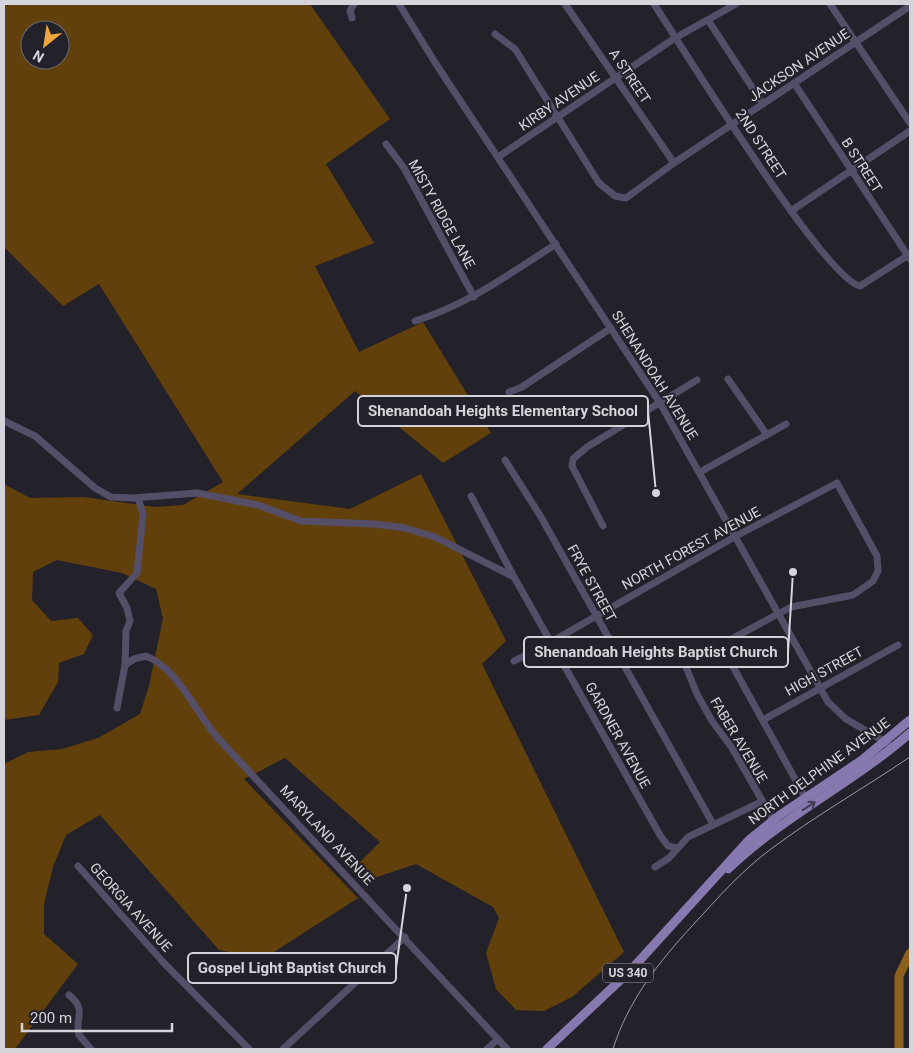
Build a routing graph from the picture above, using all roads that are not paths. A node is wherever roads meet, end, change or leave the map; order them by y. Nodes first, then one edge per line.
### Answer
1 (354, 4) edge
2 (400, 4) edge
3 (565, 4) edge
4 (654, 4) edge
5 (736, 4) edge
6 (830, 4) edge
7 (910, 6) edge
8 (352, 18) dead end
9 (708, 20) junction
10 (495, 34) dead end
11 (676, 38) junction
12 (856, 42) junction
13 (617, 78) junction
14 (794, 83) junction
15 (763, 104) junction
16 (558, 117) junction
17 (910, 123) edge
18 (733, 124) junction
19 (910, 130) edge
20 (386, 144) dead end
21 (498, 157) junction
22 (674, 163) junction
23 (850, 170) junction
24 (791, 211) junction
25 (556, 244) junction
26 (909, 257) edge
27 (474, 297) junction
28 (415, 321) dead end
29 (611, 328) junction
30 (728, 379) dead end
31 (698, 380) dead end
32 (509, 392) dead end
33 (660, 403) junction
34 (4, 422) edge
35 (786, 424) dead end
36 (767, 434) junction
37 (505, 460) dead end
38 (700, 472) junction
39 (471, 496) dead end
40 (138, 498) junction
41 (603, 526) dead end
42 (736, 536) junction
43 (514, 577) junction
44 (779, 613) junction
45 (596, 616) junction
46 (551, 642) junction
47 (721, 645) junction
48 (898, 645) dead end
49 (514, 661) dead end
50 (125, 665) junction
51 (821, 688) junction
52 (117, 708) dead end
53 (763, 720) junction
54 (910, 720) edge
55 (910, 733) edge
56 (889, 745) junction
57 (805, 798) junction
58 (761, 802) junction
59 (713, 824) junction
60 (775, 824) junction
61 (677, 848) junction
62 (78, 866) dead end
63 (655, 867) dead end
64 (405, 938) junction
65 (69, 995) dead end
66 (498, 1039) junction
67 (91, 1049) edge
68 (249, 1049) edge
69 (283, 1049) edge
70 (487, 1049) edge
71 (507, 1049) edge
72 (547, 1049) edge

1 - 8 street
2 - 21 street, SHENANDOAH AVENUE
3 - 13 street, A STREET
4 - 11 street, 2ND STREET
5 - 9 street, KIRBY AVENUE
6 - 12 street
7 - 12 street, JACKSON AVENUE
9 - 11 street, KIRBY AVENUE
9 - 15 street
10 - 16 street
11 - 13 street, KIRBY AVENUE
11 - 18 street, 2ND STREET
12 - 14 street, JACKSON AVENUE
12 - 17 street
13 - 16 street, KIRBY AVENUE
13 - 22 street, A STREET
14 - 15 street, JACKSON AVENUE
14 - 23 street, B STREET
15 - 18 street, JACKSON AVENUE
16 - 21 street, KIRBY AVENUE
16 - 22 street, JACKSON AVENUE
18 - 22 street, JACKSON AVENUE
18 - 24 street, 2ND STREET
19 - 23 street
20 - 27 street, MISTY RIDGE LANE
21 - 25 street, SHENANDOAH AVENUE
23 - 24 street
23 - 26 street, B STREET
24 - 26 street, 2ND STREET
25 - 27 street
25 - 29 street, SHENANDOAH AVENUE
27 - 28 street
29 - 32 street
29 - 33 street, SHENANDOAH AVENUE
30 - 36 street
31 - 33 street
33 - 38 street, SHENANDOAH AVENUE
33 - 41 street
34 - 40 street
35 - 36 street
36 - 38 street
37 - 45 street, FRYE STREET
38 - 42 street, SHENANDOAH AVENUE
39 - 43 street, GARDNER AVENUE
40 - 43 street
40 - 50 street
42 - 44 street, SHENANDOAH AVENUE
42 - 44 street, NORTH FOREST AVENUE
42 - 45 street, NORTH FOREST AVENUE
43 - 46 street, GARDNER AVENUE
44 - 47 street
44 - 51 street, SHENANDOAH AVENUE
45 - 46 street, NORTH FOREST AVENUE
45 - 59 street, FRYE STREET
46 - 49 street, NORTH FOREST AVENUE
46 - 61 street, GARDNER AVENUE
47 - 53 street
47 - 58 street, FABER AVENUE
48 - 51 street, HIGH STREET
50 - 52 street
50 - 64 street, MARYLAND AVENUE
51 - 53 street, HIGH STREET
51 - 56 street, SHENANDOAH AVENUE
53 - 57 street
54 - 56 main road, NORTH DELPHINE AVENUE / US 340
55 - 56 main road, NORTH DELPHINE AVENUE / US 340
56 - 57 main road, NORTH DELPHINE AVENUE / US 340
60 -> 56 main road, NORTH DELPHINE AVENUE / US 340
57 - 60 main road, NORTH DELPHINE AVENUE / US 340
58 - 59 street
58 - 60 street, FABER AVENUE
59 - 61 street
60 - 72 main road, NORTH DELPHINE AVENUE / US 340
61 - 63 street
62 - 68 street, GEORGIA AVENUE
64 - 66 street, MARYLAND AVENUE
64 - 69 street
65 - 67 street
66 - 70 street
66 - 71 street, MARYLAND AVENUE

